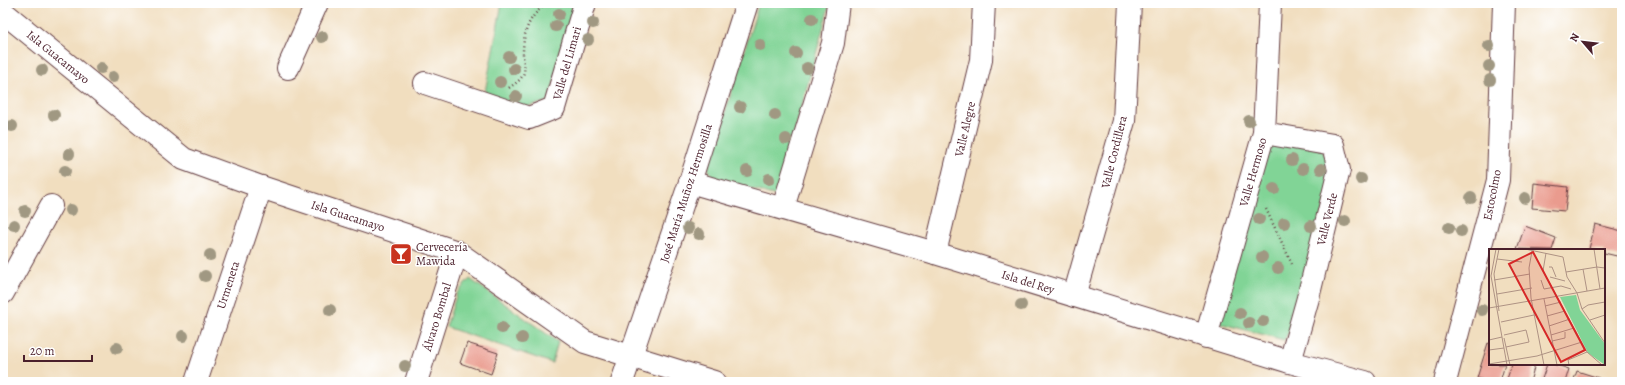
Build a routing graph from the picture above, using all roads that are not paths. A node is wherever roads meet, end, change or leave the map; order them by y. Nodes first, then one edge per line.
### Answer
1 (317, 3) edge
2 (585, 3) edge
3 (747, 3) edge
4 (838, 3) edge
5 (984, 3) edge
6 (1130, 3) edge
7 (1270, 3) edge
8 (1504, 3) edge
9 (3, 12) edge
10 (288, 68) dead end
11 (425, 83) dead end
12 (1264, 132) junction
13 (690, 182) junction
14 (261, 187) junction
15 (51, 206) dead end
16 (783, 208) junction
17 (457, 252) junction
18 (935, 253) junction
19 (3, 293) edge
20 (1074, 296) junction
21 (1206, 337) junction
22 (631, 358) junction
23 (1290, 362) junction
24 (196, 382) edge
25 (416, 382) edge
26 (622, 382) edge
27 (714, 382) edge
28 (1365, 382) edge
29 (1445, 382) edge

1 - 10 street
2 - 11 street, Valle del Limari
3 - 13 street, José María Muñoz Hermosilla
4 - 16 street
5 - 18 street, Valle Alegre
6 - 20 street, Valle Cordillera
7 - 12 street, Valle Hermoso
8 - 29 street, Estocolmo
9 - 14 street, Isla Guacamayo
12 - 21 street, Valle Hermoso
12 - 23 street, Valle Verde
13 - 16 street, Isla del Rey
13 - 22 street, José María Muñoz Hermosilla
14 - 17 street, Isla Guacamayo
14 - 24 street, Urmeneta
15 - 19 street
16 - 18 street, Isla del Rey
17 - 22 street, Isla Guacamayo
17 - 25 street, Álvaro Bombal
18 - 20 street, Isla del Rey
20 - 21 street, Isla del Rey
21 - 23 street, Isla del Rey
22 - 26 street, José María Muñoz Hermosilla
22 - 27 street, Isla Guacamayo
23 - 28 street, Isla del Rey

